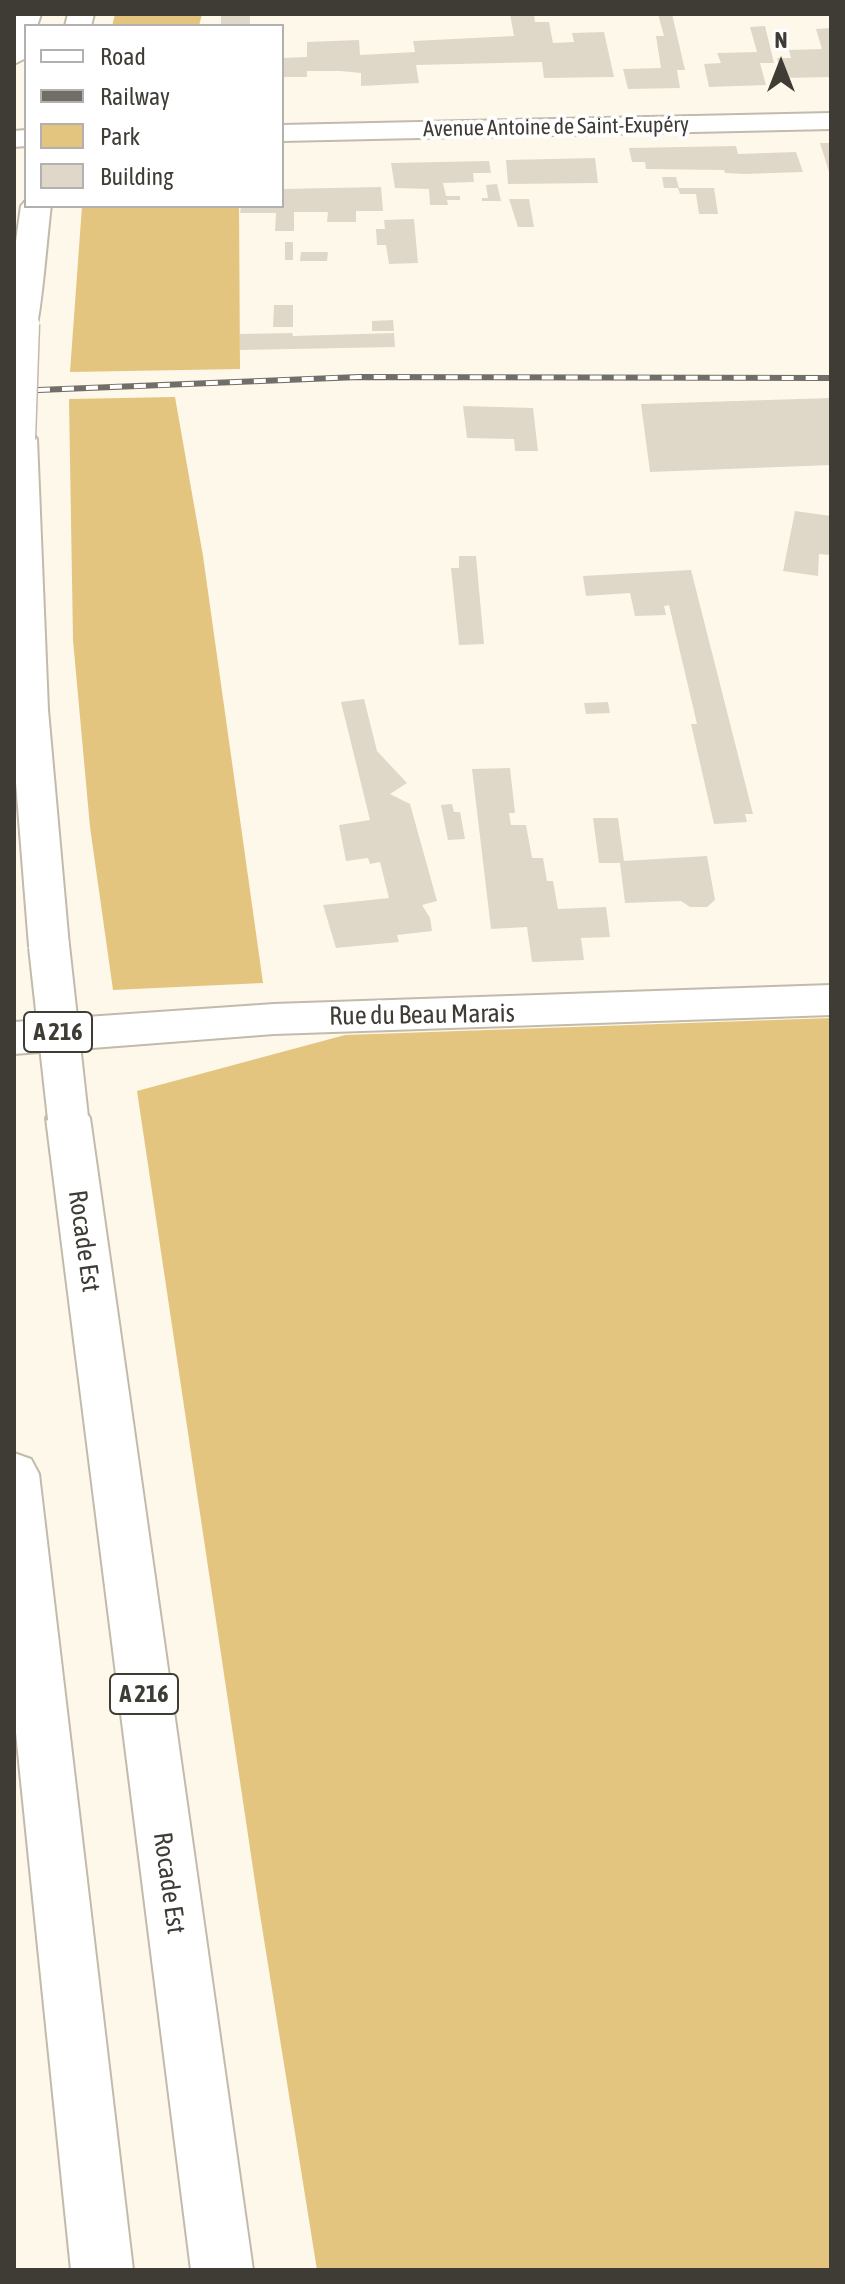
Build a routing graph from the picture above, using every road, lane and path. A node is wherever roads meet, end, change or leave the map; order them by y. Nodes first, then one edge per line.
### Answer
1 (24, 26) edge
2 (14, 56) edge
3 (831, 106) edge
4 (284, 117) edge
5 (831, 121) edge
6 (284, 133) edge
7 (36, 208) edge
8 (831, 1000) edge
9 (14, 1038) edge
10 (14, 1474) edge
11 (102, 2270) edge
12 (222, 2270) edge

1 - 2 main road
3 - 4 main road, Avenue Antoine de Saint-Exupéry
5 - 6 main road, Avenue Antoine de Saint-Exupéry
7 - 12 main road, Rocade Est / A 216, bridge
8 - 9 main road, Rue du Beau Marais
10 - 11 main road

